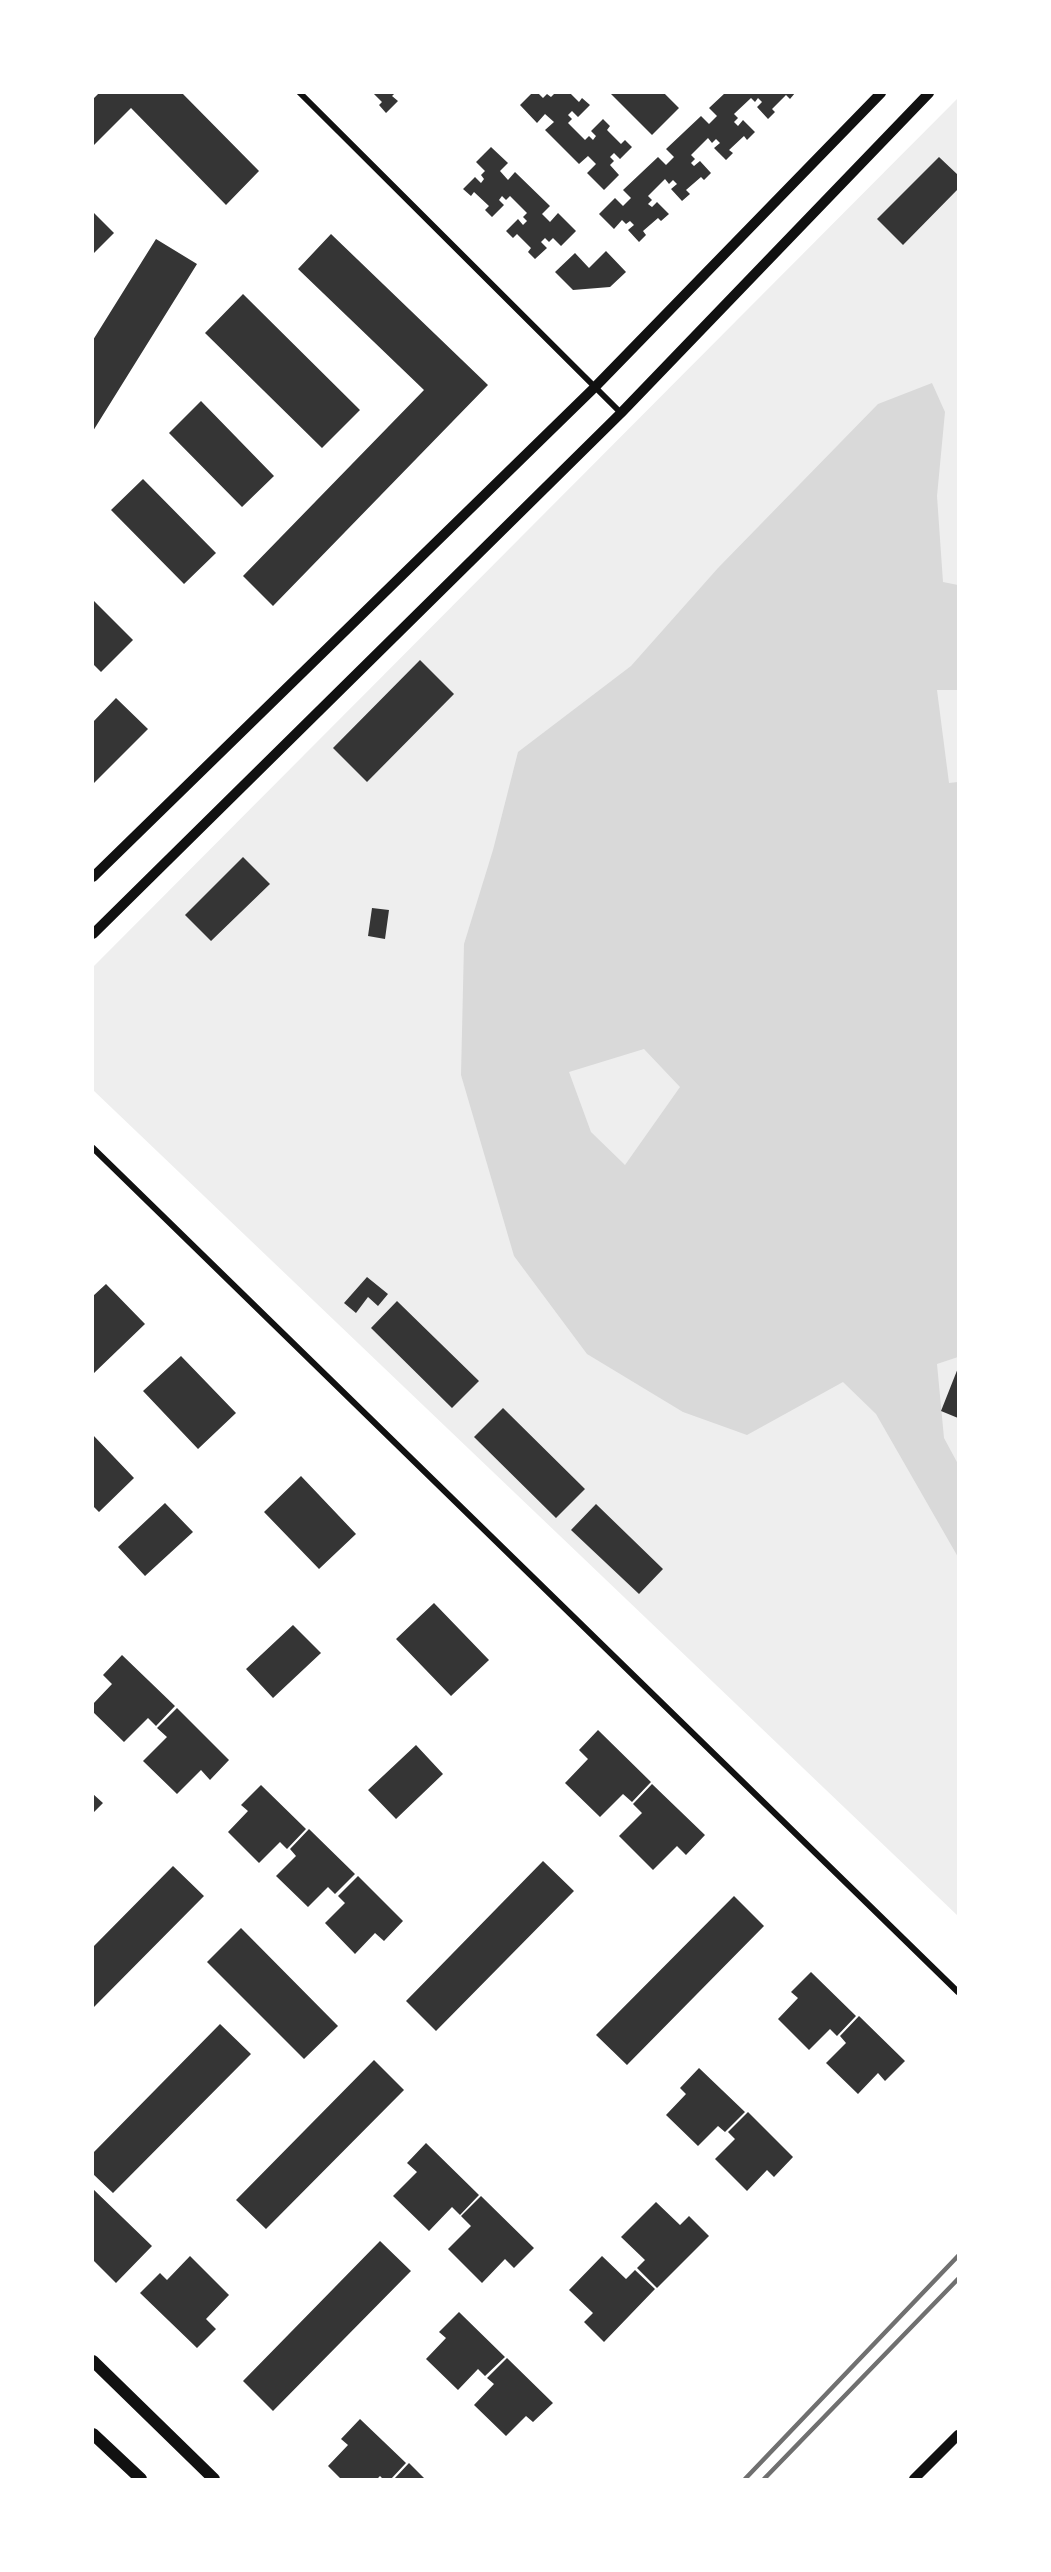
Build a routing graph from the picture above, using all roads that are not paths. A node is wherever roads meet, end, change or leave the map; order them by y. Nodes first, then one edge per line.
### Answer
1 (300, 93) edge
2 (881, 93) edge
3 (929, 93) edge
4 (596, 387) junction
5 (621, 413) junction
6 (93, 877) edge
7 (93, 934) edge
8 (93, 1148) edge
9 (958, 1992) edge
10 (93, 2361) edge
11 (93, 2433) edge
12 (958, 2435) edge
13 (141, 2479) edge
14 (214, 2479) edge
15 (914, 2479) edge

1 - 4 street
2 - 4 street
3 - 5 street
4 - 5 street
4 - 6 street
5 - 7 street
8 - 9 street
10 - 14 main road
11 - 13 main road
12 - 15 street

